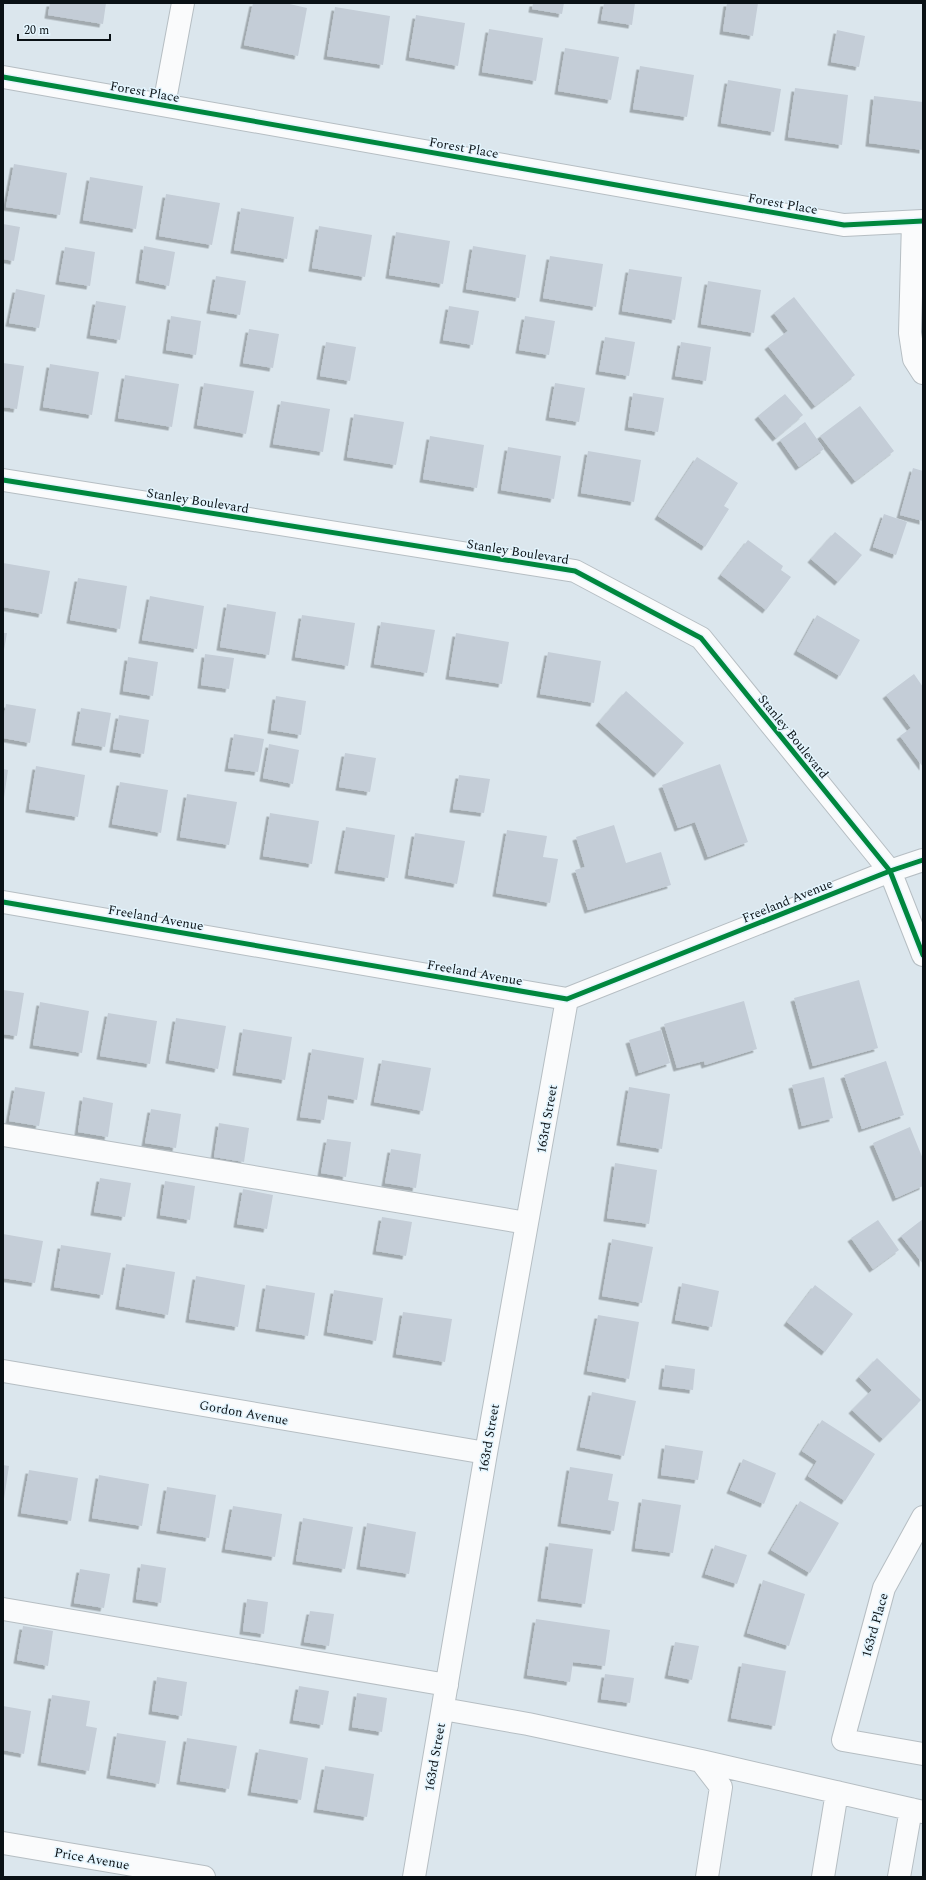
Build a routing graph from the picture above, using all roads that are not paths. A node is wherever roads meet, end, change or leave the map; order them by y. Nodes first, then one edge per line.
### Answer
1 (183, 3) edge
2 (3, 77) edge
3 (164, 105) junction
4 (918, 222) edge
5 (923, 372) edge
6 (3, 480) edge
7 (923, 860) edge
8 (890, 871) junction
9 (3, 902) edge
10 (923, 955) edge
11 (567, 999) junction
12 (3, 1134) edge
13 (527, 1223) junction
14 (3, 1371) edge
15 (486, 1453) junction
16 (923, 1518) edge
17 (3, 1609) edge
18 (447, 1685) junction
19 (442, 1709) junction
20 (923, 1754) edge
21 (701, 1761) junction
22 (838, 1792) junction
23 (917, 1810) edge
24 (3, 1843) edge
25 (204, 1877) edge
26 (414, 1877) edge
27 (706, 1877) edge
28 (823, 1877) edge
29 (899, 1877) edge

1 - 3 street
2 - 3 street, Forest Place
3 - 4 street, Forest Place
4 - 5 street
6 - 8 street, Stanley Boulevard
7 - 8 street, Freeland Avenue
8 - 10 street, Stanley Boulevard
8 - 11 street, Freeland Avenue
9 - 11 street, Freeland Avenue
11 - 13 street, 163rd Street
12 - 13 street
13 - 15 street, 163rd Street
14 - 15 street, Gordon Avenue
15 - 18 street, 163rd Street
16 - 20 street, 163rd Place
17 - 18 street
18 - 19 street, 163rd Street
19 - 21 street
19 - 26 street, 163rd Street
21 - 22 street
21 - 27 street
22 - 23 street
22 - 28 street
23 - 29 street
24 - 25 street, Price Avenue

